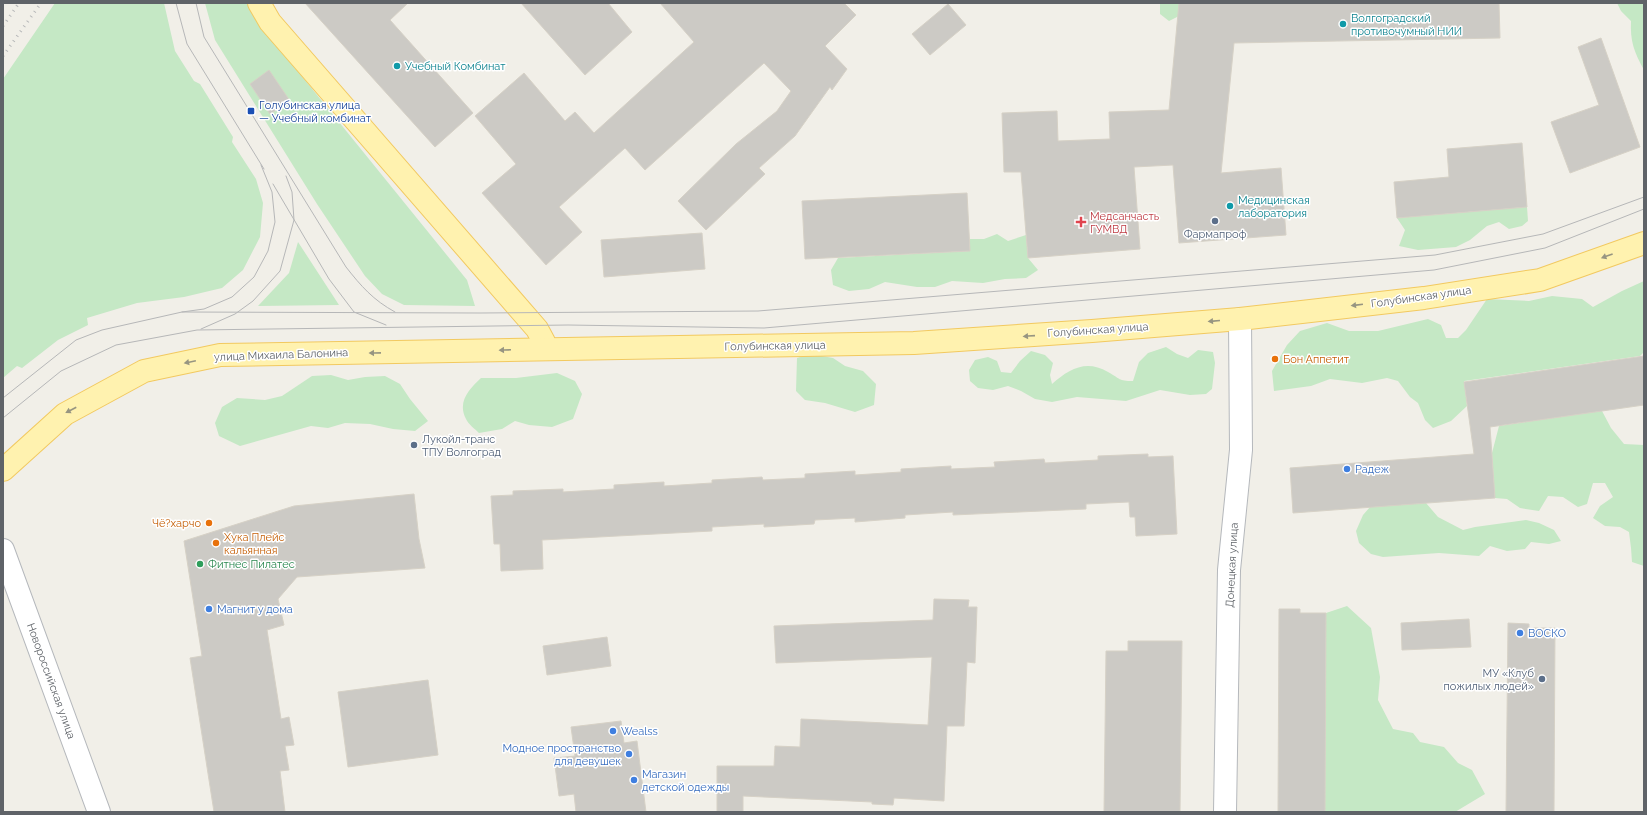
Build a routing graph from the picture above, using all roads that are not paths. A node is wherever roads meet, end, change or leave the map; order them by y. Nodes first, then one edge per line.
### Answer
1 (259, 3) edge
2 (1644, 243) edge
3 (1240, 319) junction
4 (544, 349) junction
5 (3, 470) edge
6 (3, 550) edge
7 (99, 812) edge
8 (1225, 812) edge

1 - 4 main road
2 -> 3 main road, Голубинская улица
3 -> 4 main road, Голубинская улица
3 - 8 street, Донецкая улица
4 -> 5 main road, улица Михаила Балонина
6 - 7 street, Новороссийская улица

